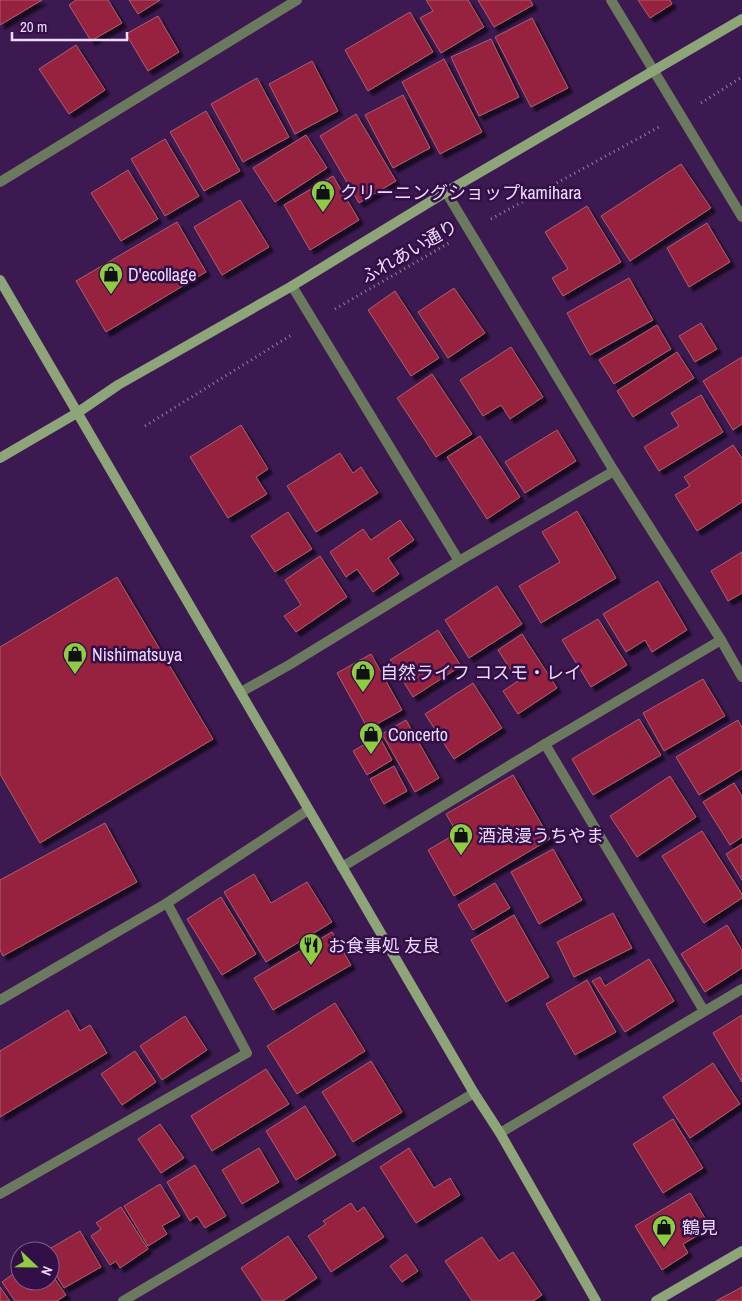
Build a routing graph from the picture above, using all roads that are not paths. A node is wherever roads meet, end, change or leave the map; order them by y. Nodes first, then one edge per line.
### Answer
1 (297, 0) edge
2 (611, 0) edge
3 (742, 20) edge
4 (654, 71) junction
5 (0, 182) edge
6 (446, 192) junction
7 (742, 217) edge
8 (0, 280) edge
9 (292, 286) junction
10 (77, 412) junction
11 (0, 458) edge
12 (614, 471) junction
13 (459, 561) junction
14 (721, 640) junction
15 (742, 678) edge
16 (241, 692) junction
17 (545, 744) junction
18 (308, 810) junction
19 (342, 867) junction
20 (167, 904) junction
21 (742, 988) edge
22 (0, 1000) edge
23 (704, 1012) junction
24 (474, 1093) junction
25 (500, 1133) junction
26 (0, 1194) edge
27 (742, 1251) edge
28 (122, 1301) edge
29 (596, 1301) edge
30 (656, 1301) edge

1 - 5 street
2 - 4 street
3 - 4 street
4 - 6 street
4 - 7 street
6 - 9 street
6 - 12 street
8 - 10 street
9 - 10 street
9 - 13 street
10 - 11 street
10 - 16 street
12 - 13 street
12 - 14 street
13 - 16 street
14 - 15 street
14 - 17 street
16 - 18 street
17 - 19 street
17 - 23 street
18 - 19 street
18 - 20 street
19 - 24 street
20 - 22 street
20 - 26 street
21 - 23 street
23 - 25 street
24 - 25 street
24 - 28 street
25 - 29 street
27 - 30 street

